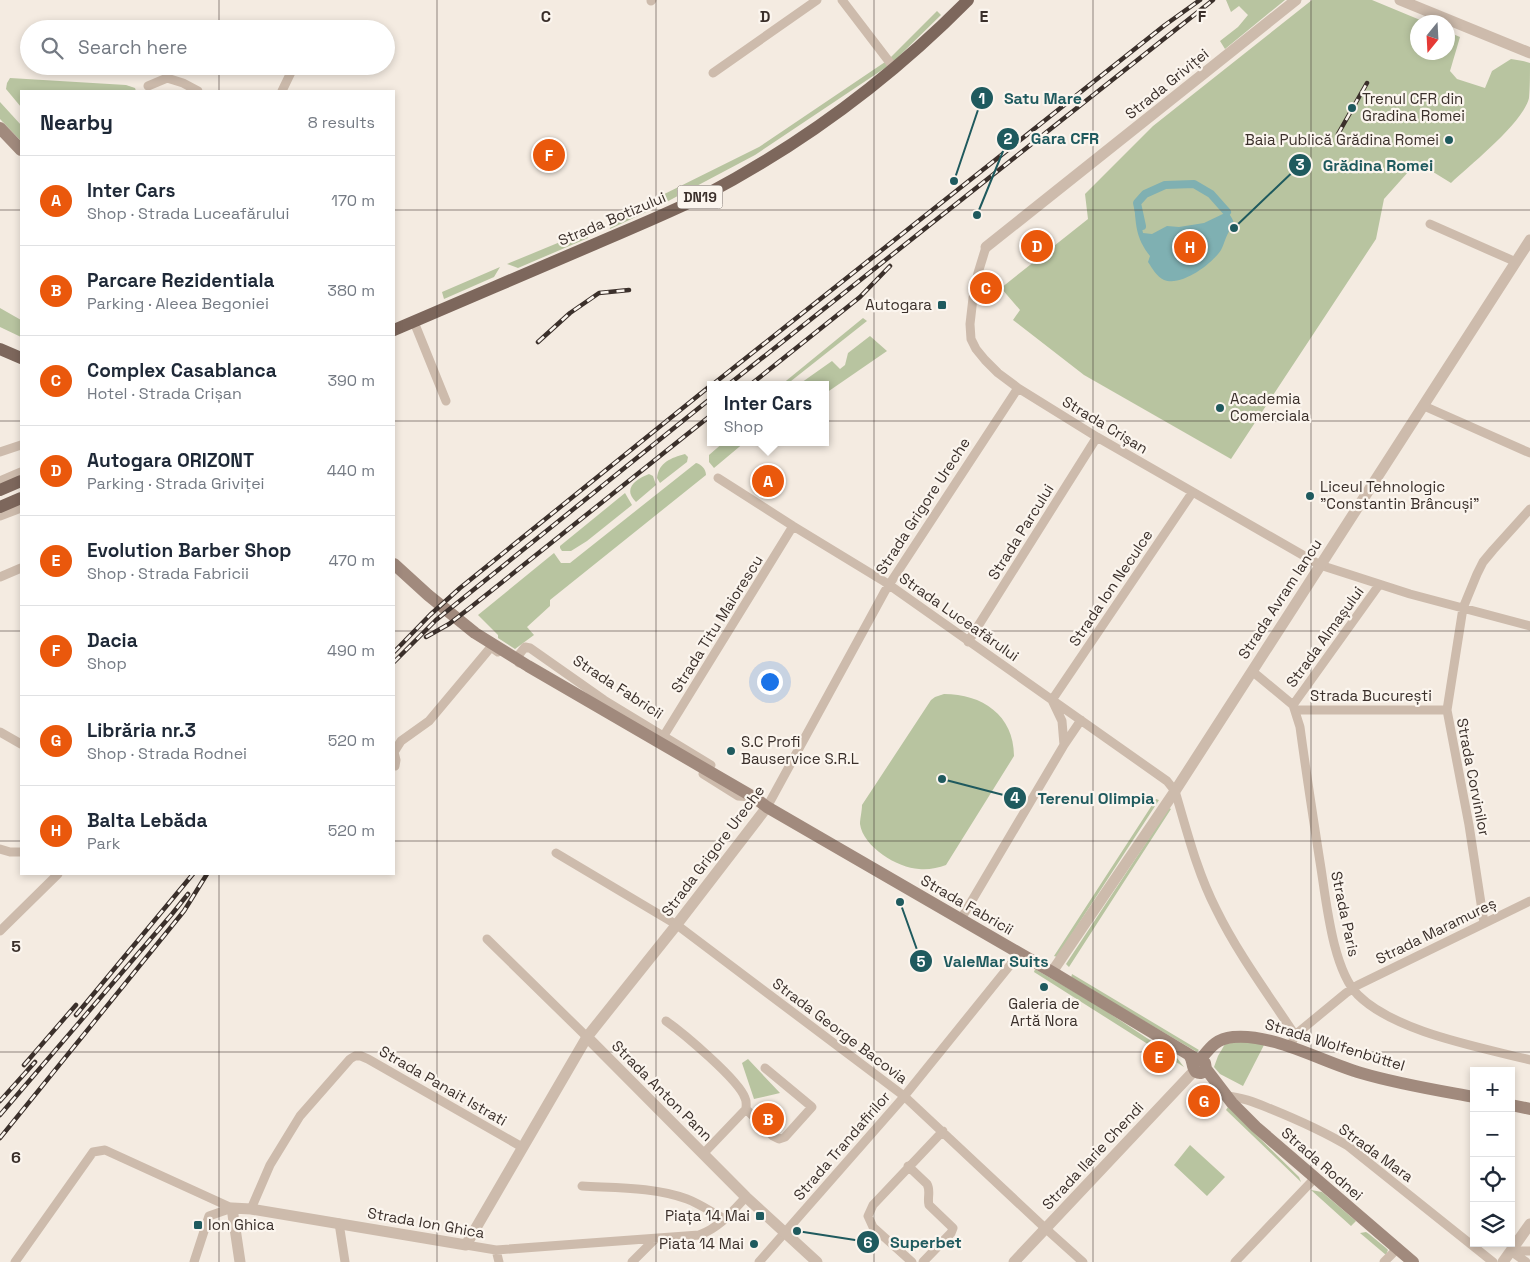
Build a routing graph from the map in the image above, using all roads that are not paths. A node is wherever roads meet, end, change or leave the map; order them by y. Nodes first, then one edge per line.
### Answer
1 (817, 0) edge
2 (842, 0) edge
3 (968, 0) edge
4 (1296, 0) edge
5 (1400, 0) edge
6 (1530, 53) edge
7 (894, 68) junction
8 (713, 73) dead end
9 (290, 75) edge
10 (148, 86) dead end
11 (196, 90) edge
12 (282, 90) edge
13 (0, 128) edge
14 (20, 149) edge
15 (1430, 224) dead end
16 (1530, 240) edge
17 (986, 247) joint
18 (1516, 262) junction
19 (414, 322) junction
20 (395, 330) edge
21 (0, 349) edge
22 (20, 358) edge
23 (1018, 388) junction
24 (446, 401) dead end
25 (1424, 406) junction
26 (1097, 437) junction
27 (20, 444) edge
28 (0, 452) edge
29 (1530, 453) edge
30 (20, 472) edge
31 (718, 478) dead end
32 (20, 480) edge
33 (0, 481) edge
34 (0, 490) edge
35 (1192, 492) junction
36 (20, 498) edge
37 (0, 507) edge
38 (20, 508) edge
39 (1530, 509) edge
40 (0, 516) edge
41 (793, 526) junction
42 (395, 565) edge
43 (1320, 565) junction
44 (20, 568) edge
45 (0, 577) edge
46 (1379, 585) junction
47 (890, 586) junction
48 (1463, 608) junction
49 (1530, 626) edge
50 (968, 642) junction
51 (520, 666) junction
52 (1252, 671) junction
53 (1052, 700) junction
54 (1294, 708) junction
55 (1446, 710) junction
56 (1080, 720) junction
57 (0, 732) edge
58 (663, 737) junction
59 (20, 743) edge
60 (1064, 745) junction
61 (395, 751) edge
62 (395, 756) edge
63 (395, 766) dead end
64 (1175, 791) junction
65 (755, 798) junction
66 (767, 807) junction
67 (0, 849) edge
68 (20, 852) edge
69 (556, 853) dead end
70 (57, 875) edge
71 (1530, 901) edge
72 (961, 920) junction
73 (1484, 923) junction
74 (676, 925) junction
75 (0, 931) edge
76 (487, 939) dead end
77 (1019, 954) junction
78 (1052, 972) junction
79 (1353, 988) junction
80 (666, 1021) dead end
81 (587, 1037) junction
82 (1293, 1041) junction
83 (1530, 1060) edge
84 (1198, 1064) junction
85 (765, 1068) dead end
86 (904, 1096) junction
87 (1226, 1096) junction
88 (1470, 1097) edge
89 (1515, 1106) edge
90 (746, 1109) junction
91 (1530, 1109) edge
92 (943, 1131) junction
93 (522, 1148) junction
94 (703, 1154) junction
95 (908, 1166) junction
96 (1314, 1179) junction
97 (582, 1186) dead end
98 (746, 1197) junction
99 (232, 1208) junction
100 (251, 1209) junction
101 (725, 1219) junction
102 (339, 1224) junction
103 (1530, 1224) edge
104 (1045, 1228) junction
105 (786, 1232) junction
106 (655, 1239) junction
107 (466, 1245) junction
108 (1397, 1249) junction
109 (496, 1250) junction
110 (1511, 1251) junction
111 (1530, 1252) edge
112 (15, 1262) edge
113 (194, 1262) edge
114 (240, 1262) edge
115 (345, 1262) edge
116 (499, 1262) edge
117 (632, 1262) edge
118 (759, 1262) edge
119 (817, 1262) edge
120 (912, 1262) edge
121 (923, 1262) edge
122 (1014, 1262) edge
123 (1083, 1262) edge
124 (1235, 1262) edge
125 (1384, 1262) edge
126 (1413, 1262) edge
127 (1493, 1262) edge
128 (1503, 1262) edge
129 (1526, 1262) edge

1 - 8 street
2 - 7 street
3 - 7 main road, Strada Botizului / DN19
4 - 17 street, Strada Griviței
5 - 6 street
7 - 19 main road, Strada Botizului / DN19
9 - 12 street
10 - 11 street
13 - 14 main road
15 - 18 street
16 - 18 street, Strada Avram Iancu
17 - 23 street, Strada Crișan
18 - 25 street, Strada Avram Iancu
19 - 20 main road, Strada Botizului / DN19
19 - 24 street
21 - 22 main road
23 - 26 street, Strada Crișan
23 - 47 street, Strada Grigore Ureche
25 - 29 street
25 - 43 street, Strada Avram Iancu
26 - 35 street, Strada Crișan
26 - 50 street, Strada Parcului
27 - 28 street
30 - 33 street
31 - 41 street, Strada Luceafărului
32 - 34 main road
35 - 43 street, Strada Crișan
35 - 53 street, Strada Ion Neculce
36 - 37 main road
38 - 40 street
39 - 48 street, Strada Corvinilor
41 - 47 street, Strada Luceafărului
41 - 58 street, Strada Titu Maiorescu
42 - 65 main road, Strada Fabricii
43 - 46 street, Strada Crișan
43 - 52 street, Strada Avram Iancu
44 - 45 street
46 - 48 street, Strada Crișan
46 - 54 street, Strada Almașului
47 - 50 street, Strada Luceafărului
47 - 66 street, Strada Grigore Ureche
48 - 49 street, Strada Crișan
48 - 55 street, Strada Corvinilor
50 - 53 street, Strada Luceafărului
51 - 58 street, Strada Fabricii
51 - 61 street
51 - 65 street, Strada Fabricii
52 - 54 street
52 - 64 street, Strada Avram Iancu
53 - 56 street, Strada Luceafărului
53 - 60 street
54 - 55 street, Strada București
54 - 79 street, Strada Paris
55 - 73 street, Strada Corvinilor
56 - 60 street
56 - 64 street, Strada Luceafărului
57 - 59 street
58 - 65 street, Strada Fabricii
60 - 72 street
62 - 63 street
64 - 78 street, Strada Avram Iancu
64 - 82 street
65 - 66 main road, Strada Fabricii
66 - 72 main road, Strada Fabricii
66 - 74 street, Strada Grigore Ureche
67 - 68 street
69 - 74 street, Strada George Bacovia
70 - 75 street
71 - 73 street, Strada Maramureș
72 - 77 main road, Strada Fabricii
73 - 79 street, Strada Maramureș
74 - 81 street, Strada Grigore Ureche
74 - 86 street, Strada George Bacovia
76 - 81 street, Strada Anton Pann
77 - 78 main road, Strada Fabricii
77 - 86 street, Strada Trandafirilor
78 - 84 main road, Strada Fabricii
79 - 82 street, Strada Maramureș
79 - 83 street, Strada Paris
80 - 90 street
81 - 93 street, Strada Grigore Ureche
81 - 94 street, Strada Anton Pann
82 - 84 main road, Strada Wolfenbüttel
82 - 88 main road, Strada Wolfenbüttel
84 - 87 main road, Strada Rodnei
84 - 104 street, Strada Ilarie Chendi
85 - 90 street
86 - 92 street, Strada George Bacovia
86 - 105 street, Strada Trandafirilor
87 - 96 main road, Strada Rodnei
87 - 127 street, Strada Mara
89 - 91 main road
90 - 94 street
92 - 95 street
92 - 104 street, Strada George Bacovia
93 - 100 street, Strada Panait Istrati
93 - 107 street, Strada Grigore Ureche
94 - 98 street, Strada Anton Pann
95 - 120 street
95 - 121 street
96 - 108 main road, Strada Rodnei
96 - 124 street
97 - 101 street
98 - 101 street, Strada Ion Ghica
98 - 105 street, Strada Anton Pann
99 - 100 street, Strada Ion Ghica
99 - 112 street, Strada Ion Ghica
99 - 113 street
99 - 114 street
100 - 102 street, Strada Ion Ghica
101 - 106 street, Strada Ion Ghica
102 - 107 street, Strada Ion Ghica
102 - 115 street
103 - 110 street
104 - 122 street, Strada Ilarie Chendi
104 - 123 street, Strada George Bacovia
105 - 118 street, Strada Trandafirilor
105 - 119 street, Strada Anton Pann
106 - 109 street, Strada Ion Ghica
106 - 117 street
107 - 109 street, Strada Ion Ghica
108 - 125 street
108 - 126 main road, Strada Rodnei
109 - 116 street
110 - 111 street
110 - 128 street
110 - 129 street

